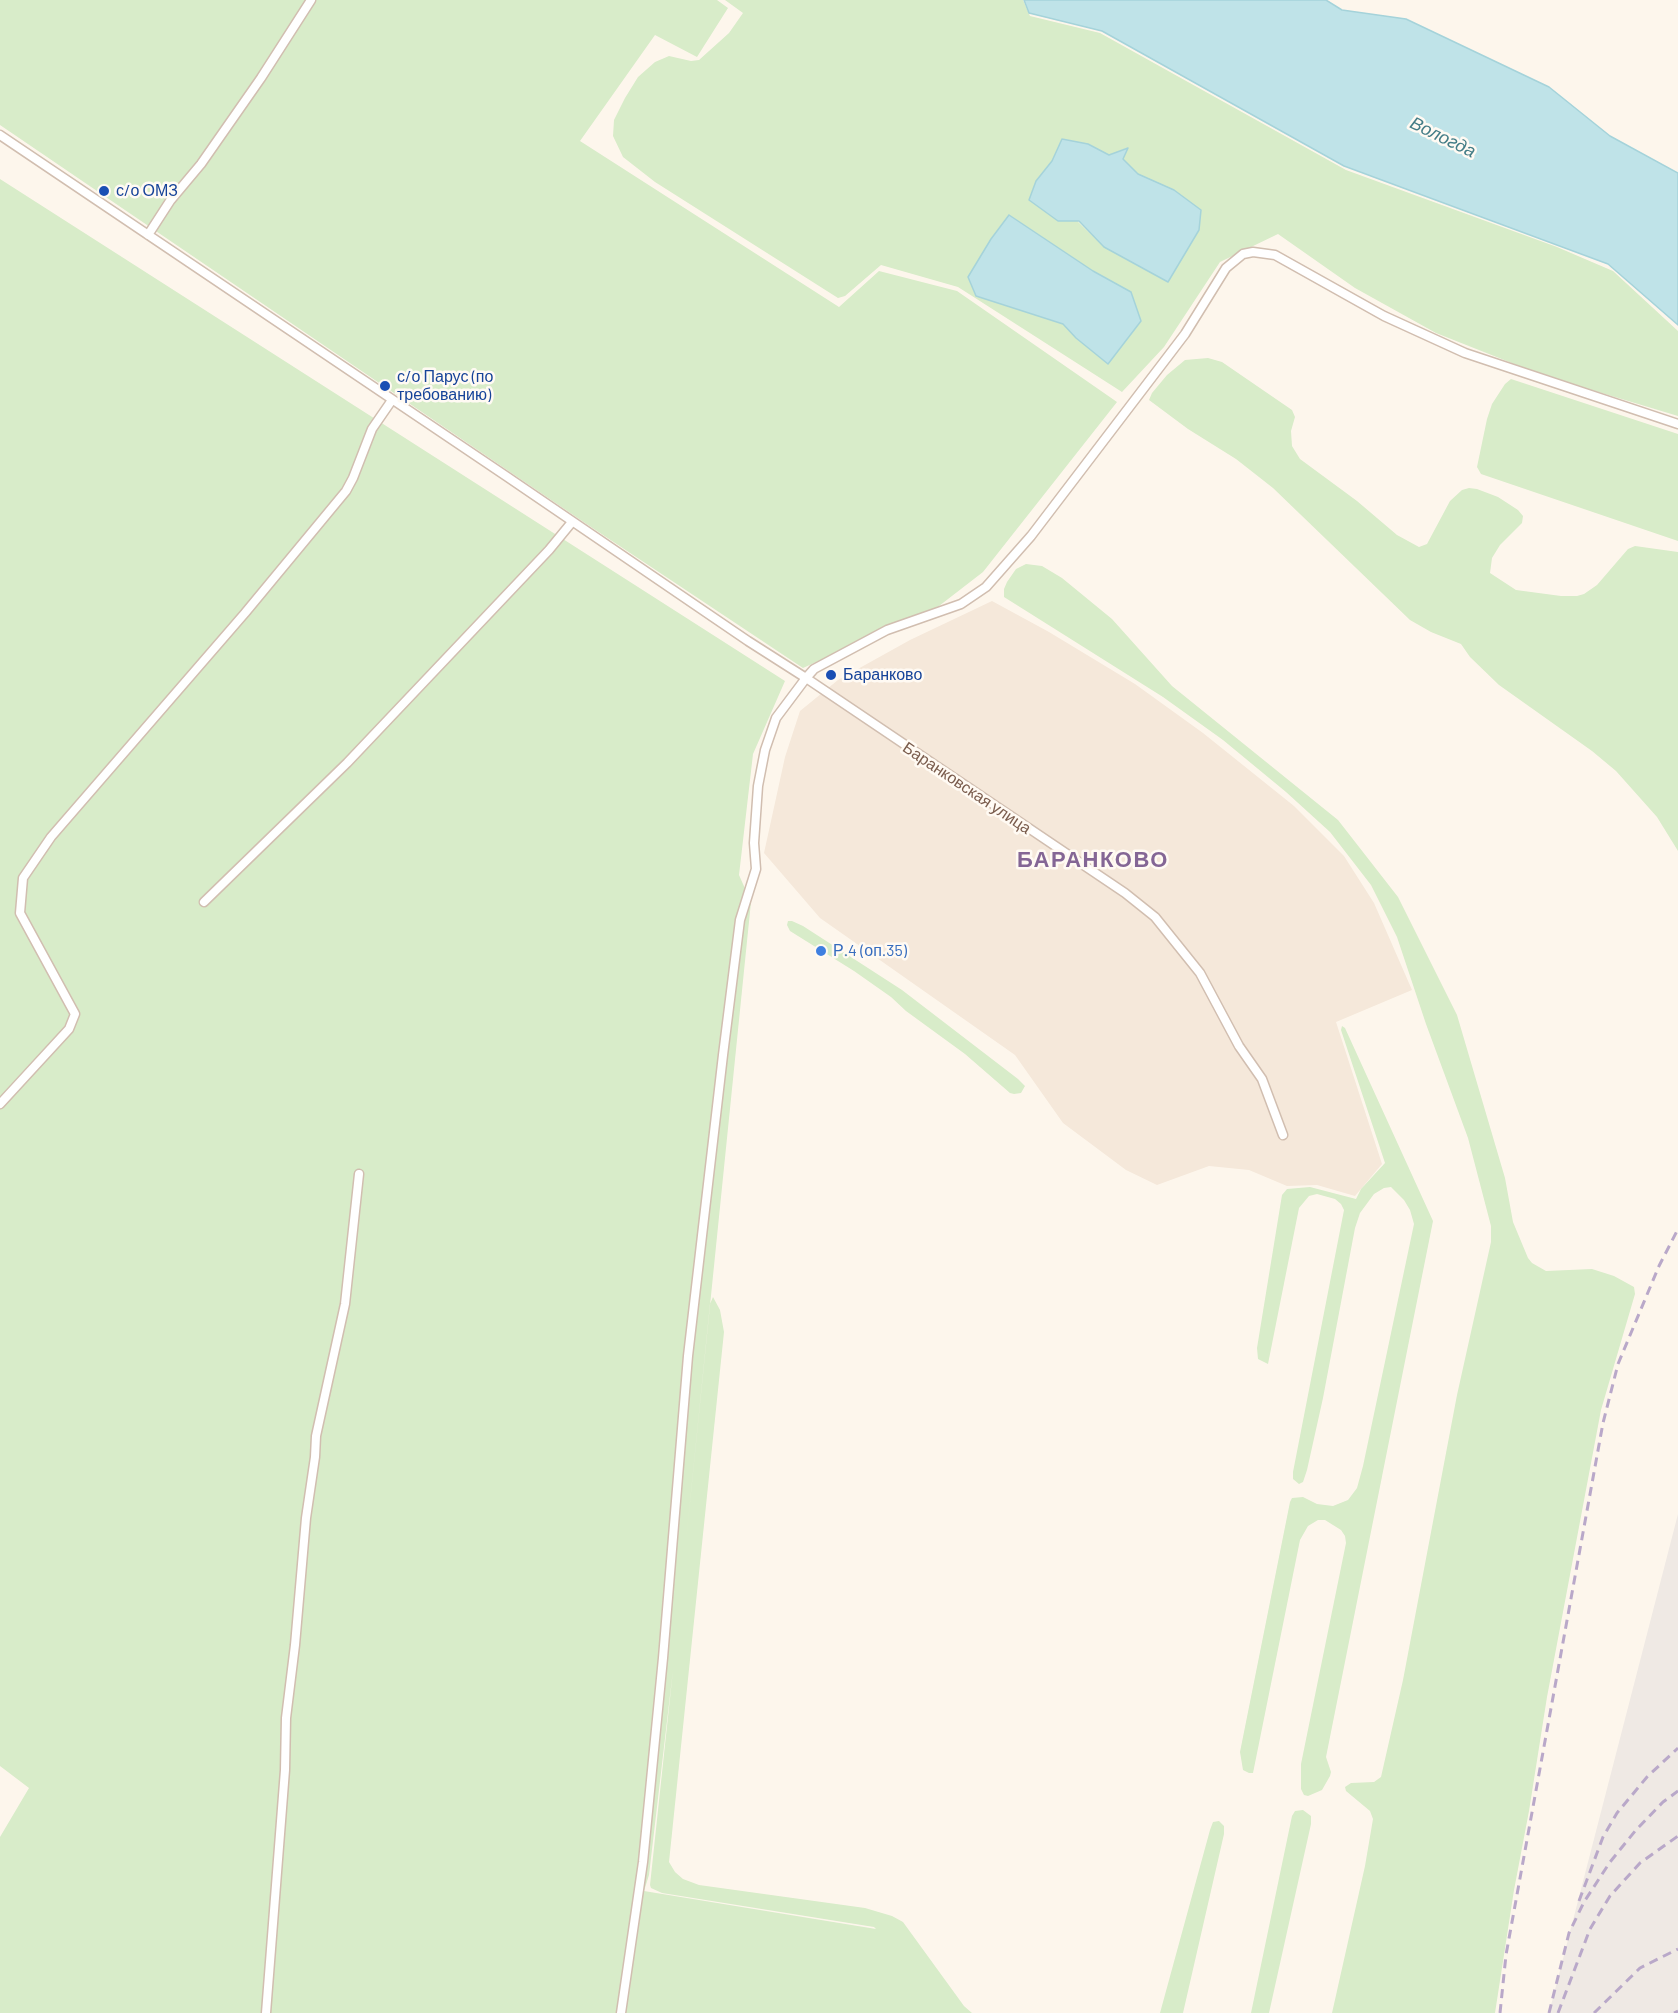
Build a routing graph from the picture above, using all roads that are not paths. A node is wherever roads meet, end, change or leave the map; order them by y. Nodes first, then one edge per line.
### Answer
1 (311, 0) edge
2 (0, 135) edge
3 (148, 235) junction
4 (392, 400) junction
5 (1678, 424) edge
6 (572, 522) junction
7 (806, 678) junction
8 (204, 902) dead end
9 (0, 1104) edge
10 (1283, 1135) dead end
11 (359, 1174) dead end
12 (266, 2013) edge
13 (621, 2013) edge

1 - 3 street
2 - 3 street, Баранковская улица
3 - 4 street, Баранковская улица
4 - 6 street, Баранковская улица
4 - 9 street
5 - 7 street
6 - 7 street, Баранковская улица
6 - 8 street
7 - 10 street, Баранковская улица
7 - 13 street
11 - 12 street

